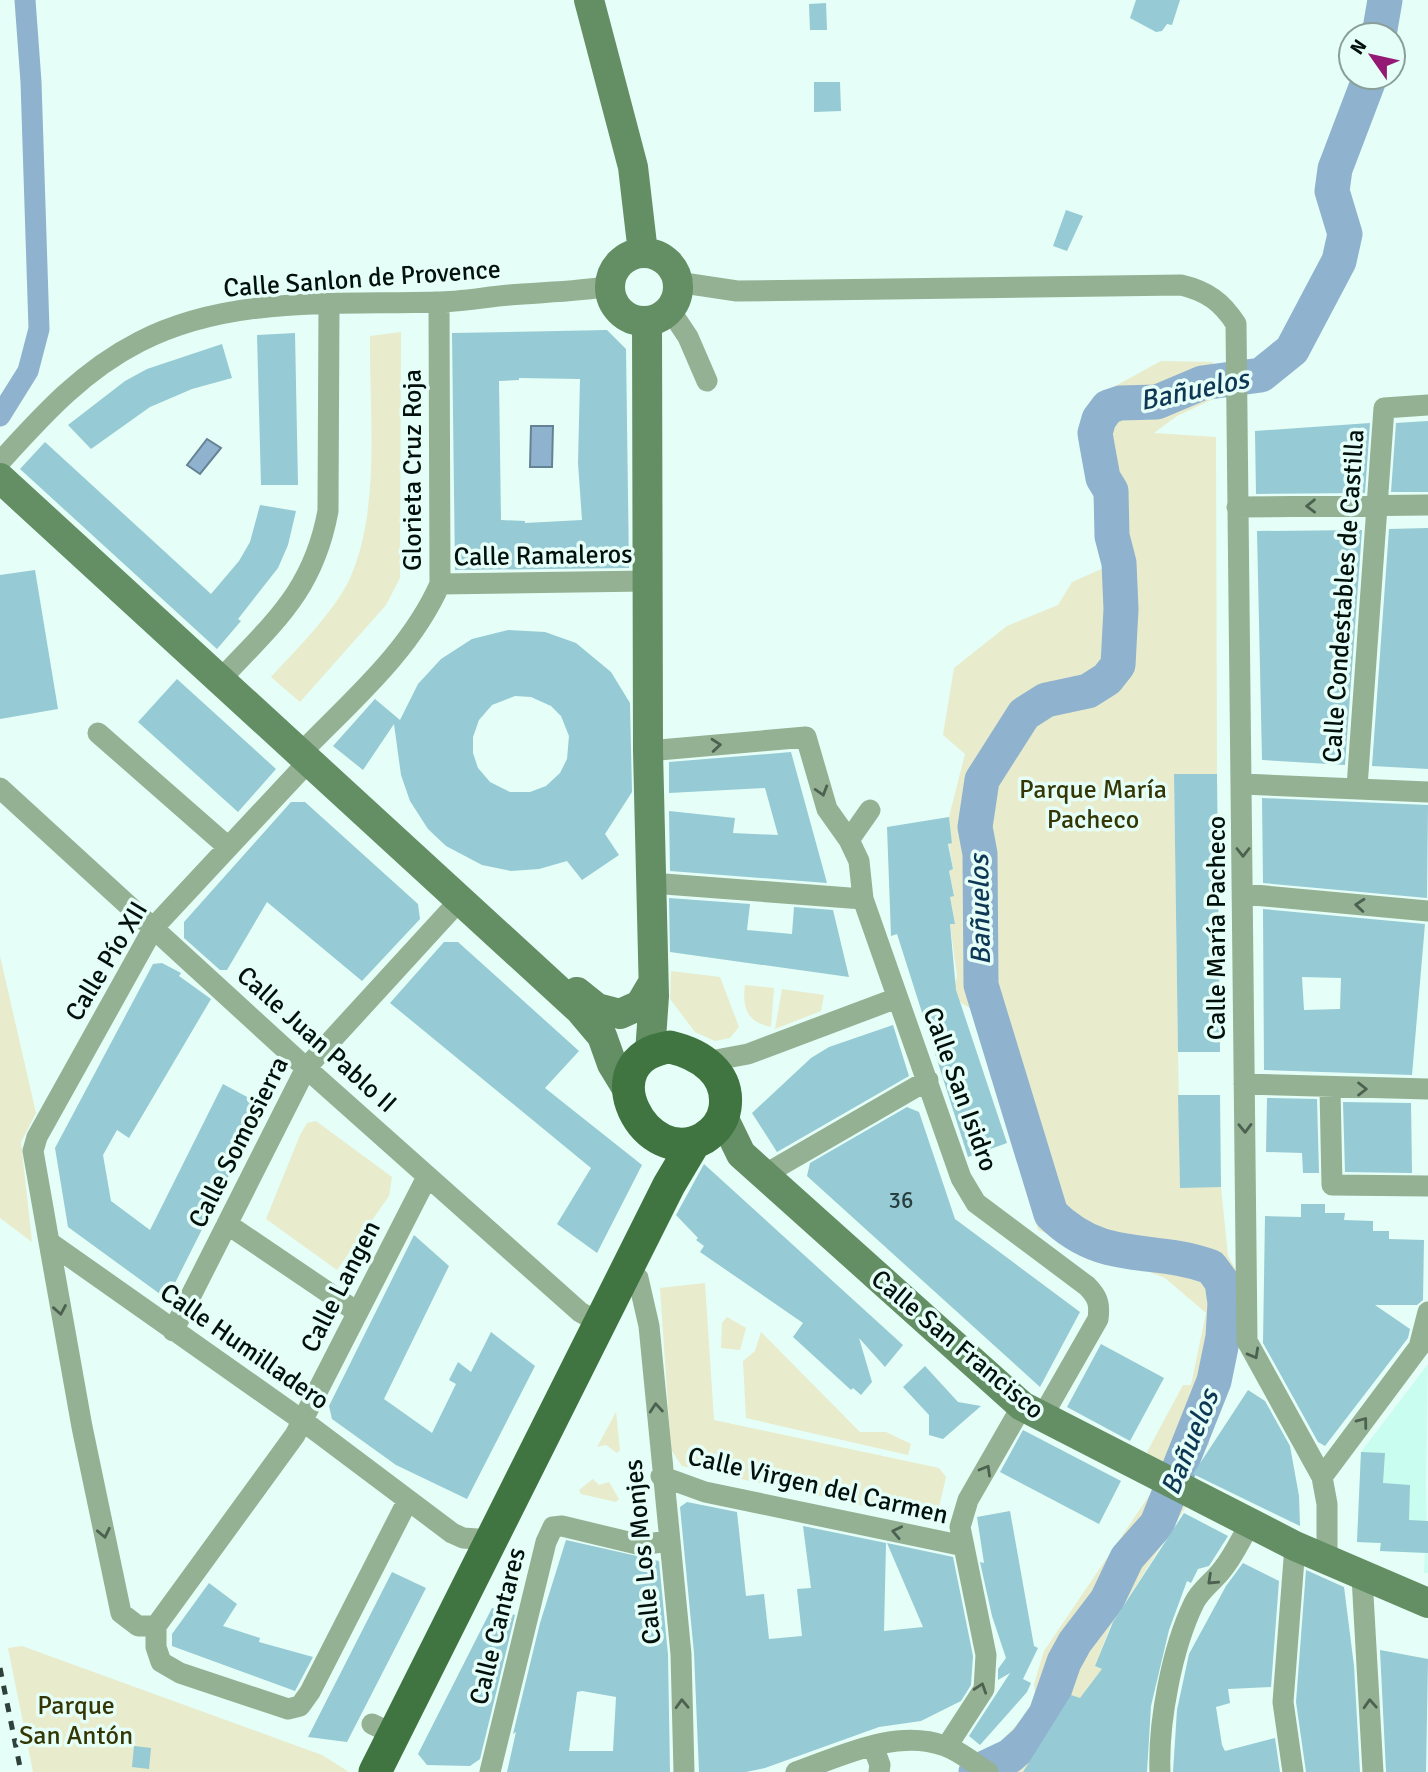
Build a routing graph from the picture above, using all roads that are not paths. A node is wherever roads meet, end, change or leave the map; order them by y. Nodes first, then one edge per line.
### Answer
1 (589, 0) edge
2 (643, 253) junction
3 (610, 286) junction
4 (439, 302) junction
5 (328, 304) junction
6 (665, 304) junction
7 (707, 381) dead end
8 (1428, 405) edge
9 (0, 463) edge
10 (0, 478) edge
11 (1378, 505) junction
12 (1428, 505) edge
13 (1237, 507) junction
14 (647, 581) junction
15 (440, 584) junction
16 (220, 680) junction
17 (98, 733) dead end
18 (648, 751) junction
19 (304, 758) junction
20 (1243, 784) junction
21 (1357, 787) junction
22 (0, 788) edge
23 (1428, 792) edge
24 (870, 810) dead end
25 (849, 840) junction
26 (228, 847) junction
27 (650, 883) junction
28 (1243, 894) junction
29 (863, 899) junction
30 (459, 901) junction
31 (1428, 911) edge
32 (154, 927) junction
33 (543, 975) junction
34 (653, 989) junction
35 (897, 998) junction
36 (602, 1036) junction
37 (748, 1054) junction
38 (647, 1055) junction
39 (699, 1058) junction
40 (306, 1068) junction
41 (928, 1080) junction
42 (1244, 1084) junction
43 (626, 1087) junction
44 (1330, 1089) junction
45 (1428, 1089) edge
46 (712, 1122) junction
47 (661, 1138) junction
48 (764, 1175) junction
49 (427, 1177) junction
50 (669, 1185) junction
51 (1428, 1186) edge
52 (227, 1224) junction
53 (49, 1242) junction
54 (628, 1271) junction
55 (357, 1312) junction
56 (1428, 1312) edge
57 (606, 1313) junction
58 (649, 1326) junction
59 (173, 1331) junction
60 (1032, 1411) junction
61 (303, 1421) junction
62 (661, 1476) junction
63 (1322, 1477) junction
64 (408, 1500) junction
65 (1250, 1524) junction
66 (492, 1540) junction
67 (668, 1541) junction
68 (964, 1546) junction
69 (1296, 1546) junction
70 (1327, 1560) junction
71 (1363, 1577) junction
72 (1428, 1603) edge
73 (156, 1626) junction
74 (873, 1745) junction
75 (947, 1746) junction
76 (831, 1766) edge
77 (799, 1771) edge
78 (375, 1772) edge
79 (490, 1772) edge
80 (684, 1772) edge
81 (879, 1772) edge
82 (988, 1772) edge
83 (1160, 1772) edge
84 (1293, 1772) edge
85 (1373, 1772) edge

1 - 2 street
2 - 3 street
2 - 6 street
3 - 4 street, Calle Sanlon de Provence
3 - 6 street
4 - 5 street, Calle Sanlon de Provence
4 - 15 street, Glorieta Cruz Roja
5 - 9 street, Calle Sanlon de Provence
5 - 16 street
6 - 7 street
6 - 13 street, Calle María Pacheco
6 - 14 street
8 - 11 street, Calle Condestables de Castilla
10 - 16 street
11 - 12 street
11 -> 13 street
11 - 21 street, Calle Condestables de Castilla
13 - 20 street, Calle María Pacheco
14 - 15 street, Calle Ramaleros
14 - 18 street
15 - 19 street, Glorieta Cruz Roja
16 - 19 street
17 - 26 street
18 -> 25 street, Calle San Isidro
18 - 27 street
19 - 26 street, Calle Pío XII
19 - 30 street
20 - 21 street
20 -> 28 street, Calle María Pacheco
21 - 23 street
22 - 32 street, Calle Juan Pablo II
24 - 25 street
25 - 29 street, Calle San Isidro
26 - 32 street, Calle Pío XII
27 - 29 street
27 - 34 street
31 -> 28 street
28 - 42 street, Calle María Pacheco
29 - 35 street, Calle San Isidro
30 - 33 street
30 - 40 street, Calle Somosierra
32 - 40 street, Calle Juan Pablo II
32 - 53 street, Calle Pío XII
33 - 34 street
33 - 36 street
34 - 38 street
34 - 39 street
35 - 37 street, Calle San Isidro
35 - 41 street, Calle San Isidro
36 - 38 street
36 - 43 street
37 - 39 street, Calle San Isidro
37 - 46 street
38 - 39 main road
38 - 43 main road
39 - 46 main road
40 - 49 street, Calle Juan Pablo II
40 - 52 street, Calle Somosierra
41 - 48 street
41 - 60 street, Calle San Isidro
42 - 44 street
42 -> 63 street, Calle María Pacheco
43 - 47 main road
44 -> 45 street
44 - 51 street
46 - 47 main road
46 - 48 street, Calle San Francisco
46 - 50 main road
47 - 50 main road
48 - 60 street, Calle San Francisco
49 - 55 street, Calle Langen
49 - 57 street, Calle Juan Pablo II
50 - 54 main road
52 - 55 street
52 - 59 street, Calle Somosierra
53 - 59 street, Calle Humilladero
53 -> 73 street
54 - 57 main road
54 - 58 street, Calle Los Monjes
55 - 61 street, Calle Langen
63 -> 56 street
57 - 58 street
57 - 66 main road
62 -> 58 street, Calle Los Monjes
59 - 61 street, Calle Humilladero
60 - 65 street, Calle San Francisco
68 -> 60 street, Calle San Isidro
61 - 64 street, Calle Humilladero
61 - 73 street, Calle Langen
62 - 67 street, Calle Los Monjes
68 -> 62 street, Calle Virgen del Carmen
63 - 70 street
64 - 66 street, Calle Humilladero
64 - 73 street
65 - 69 street, Calle San Francisco
65 -> 83 street
66 - 78 main road
67 - 79 street, Calle Cantares
80 -> 67 street, Calle Los Monjes
75 -> 68 street, Calle San Isidro
69 - 70 street, Calle San Francisco
69 - 84 street
70 - 71 street, Calle San Francisco
71 - 72 street, Calle San Francisco
85 -> 71 street
74 - 75 street
74 - 76 street
74 - 81 street
75 - 82 street
76 - 77 street

